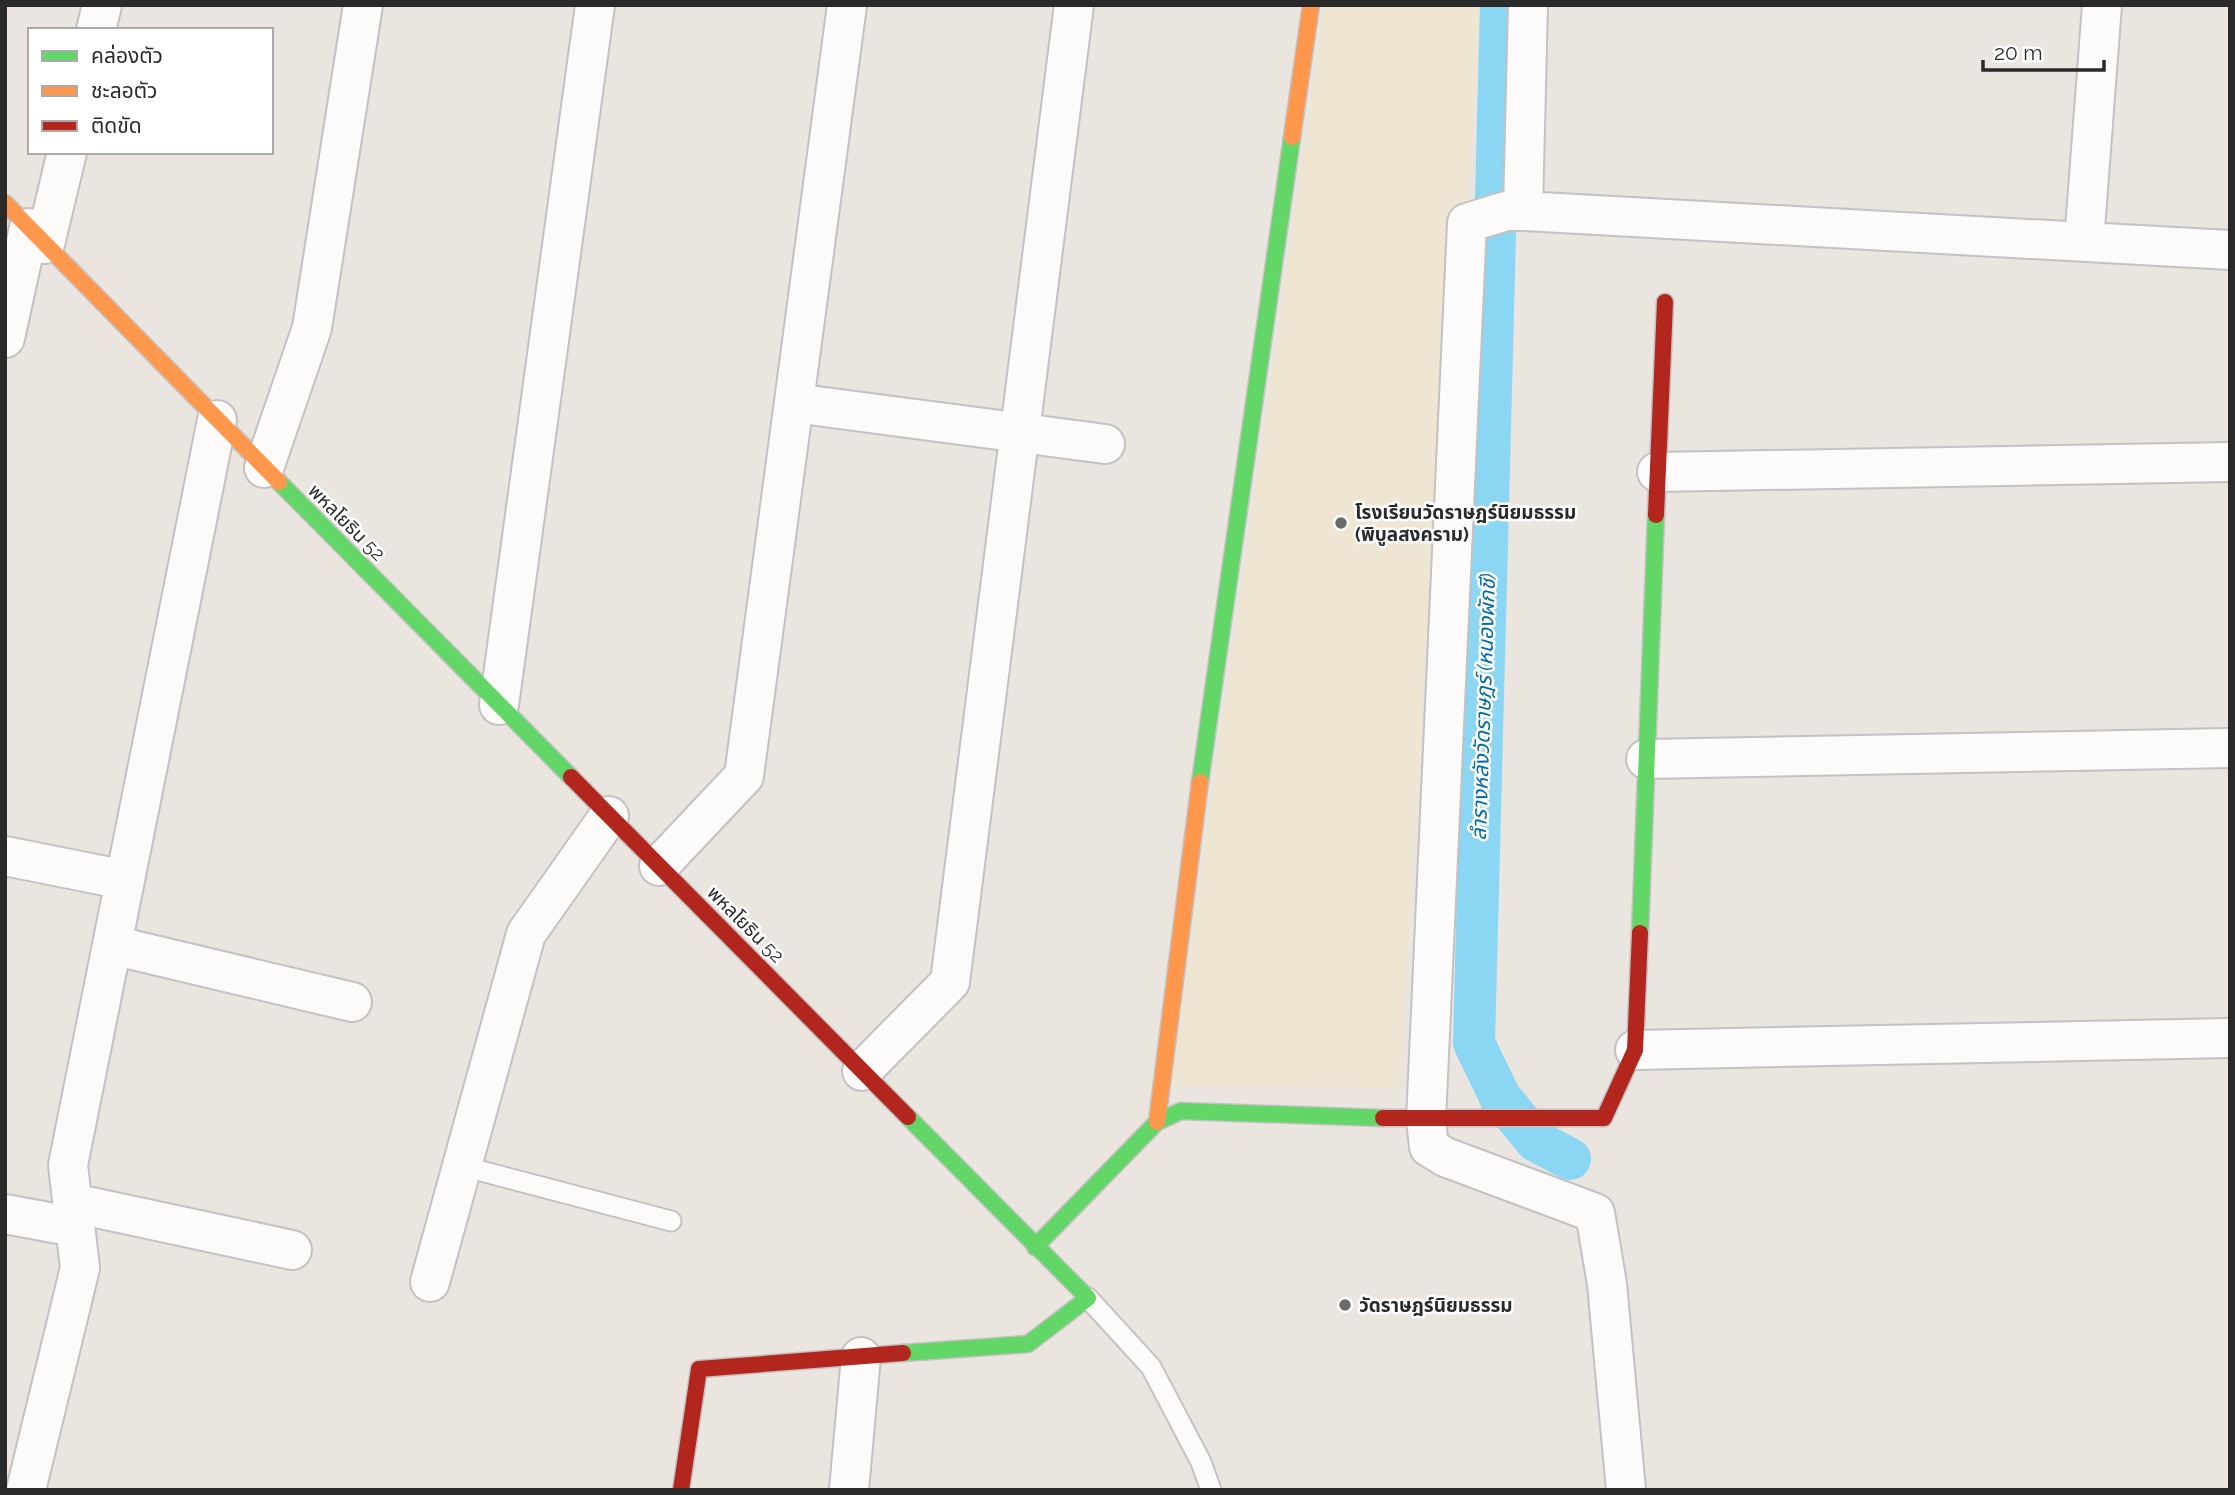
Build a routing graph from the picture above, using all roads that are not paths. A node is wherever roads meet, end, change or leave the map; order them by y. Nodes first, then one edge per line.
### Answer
1 (102, 5) edge
2 (363, 5) edge
3 (595, 5) edge
4 (848, 5) edge
5 (1074, 5) edge
6 (1311, 5) edge
7 (1528, 5) edge
8 (2102, 5) edge
9 (96, 28) edge
10 (66, 154) edge
11 (1514, 211) junction
12 (26, 225) edge
13 (2084, 243) junction
14 (2230, 250) edge
15 (1664, 302) dead end
16 (5, 338) edge
17 (794, 403) junction
18 (216, 420) junction
19 (1019, 432) junction
20 (1105, 444) dead end
21 (2230, 462) edge
22 (264, 468) junction
23 (1657, 471) junction
24 (499, 705) junction
25 (2230, 748) edge
26 (1646, 759) junction
27 (609, 816) junction
28 (5, 856) edge
29 (659, 866) junction
30 (125, 880) junction
31 (112, 945) junction
32 (352, 1002) dead end
33 (2230, 1038) edge
34 (1634, 1050) junction
35 (862, 1071) junction
36 (1436, 1120) junction
37 (1157, 1122) junction
38 (462, 1166) junction
39 (5, 1214) edge
40 (74, 1215) junction
41 (671, 1221) dead end
42 (1035, 1247) junction
43 (292, 1250) dead end
44 (430, 1283) dead end
45 (1087, 1298) junction
46 (861, 1357) junction
47 (26, 1490) edge
48 (681, 1490) edge
49 (849, 1490) edge
50 (1210, 1490) edge
51 (1626, 1490) edge

1 - 9 street
2 - 22 street
3 - 24 street
4 - 17 street
5 - 19 street
6 - 37 street
7 - 11 street
8 - 13 street
10 - 12 street
11 - 13 street
11 - 36 street
12 - 16 street
12 - 18 street, พหลโยธิน 52
13 - 14 street
15 - 23 street
17 - 19 street
17 - 29 street
18 - 22 street, พหลโยธิน 52
18 - 30 street
19 - 20 street
19 - 35 street
21 - 23 street
22 - 24 street, พหลโยธิน 52
23 - 26 street
24 - 27 street, พหลโยธิน 52
25 - 26 street
26 - 34 street
27 - 29 street, พหลโยธิน 52
27 - 38 street
28 - 30 street
29 - 35 street, พหลโยธิน 52
30 - 31 street
31 - 32 street
31 - 40 street
33 - 34 street
34 - 36 street
35 - 42 street, พหลโยธิน 52
36 - 37 street
36 - 51 street
37 - 42 street
38 - 41 lane
38 - 44 street
39 - 40 street
40 - 43 street
40 - 47 street
42 - 45 street, พหลโยธิน 52
45 - 46 street
45 - 50 lane
46 - 48 street
46 - 49 street

